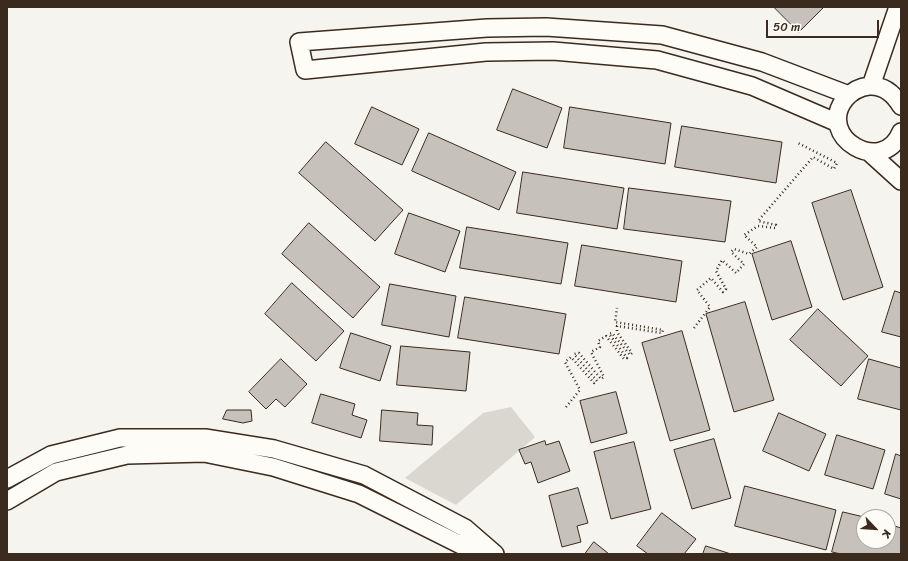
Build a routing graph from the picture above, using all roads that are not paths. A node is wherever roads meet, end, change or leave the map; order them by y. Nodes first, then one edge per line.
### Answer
1 (898, 7) edge
2 (871, 86) junction
3 (849, 95) junction
4 (900, 97) edge
5 (838, 123) junction
6 (901, 132) edge
7 (869, 152) junction
8 (901, 181) edge
9 (7, 479) edge
10 (7, 501) edge
11 (479, 554) edge
12 (495, 554) edge

1 - 2 street
2 - 3 street
2 - 4 street
3 - 5 street
3 - 5 street
5 - 7 street
6 - 7 street
7 - 8 street
9 - 12 street
10 - 11 street

